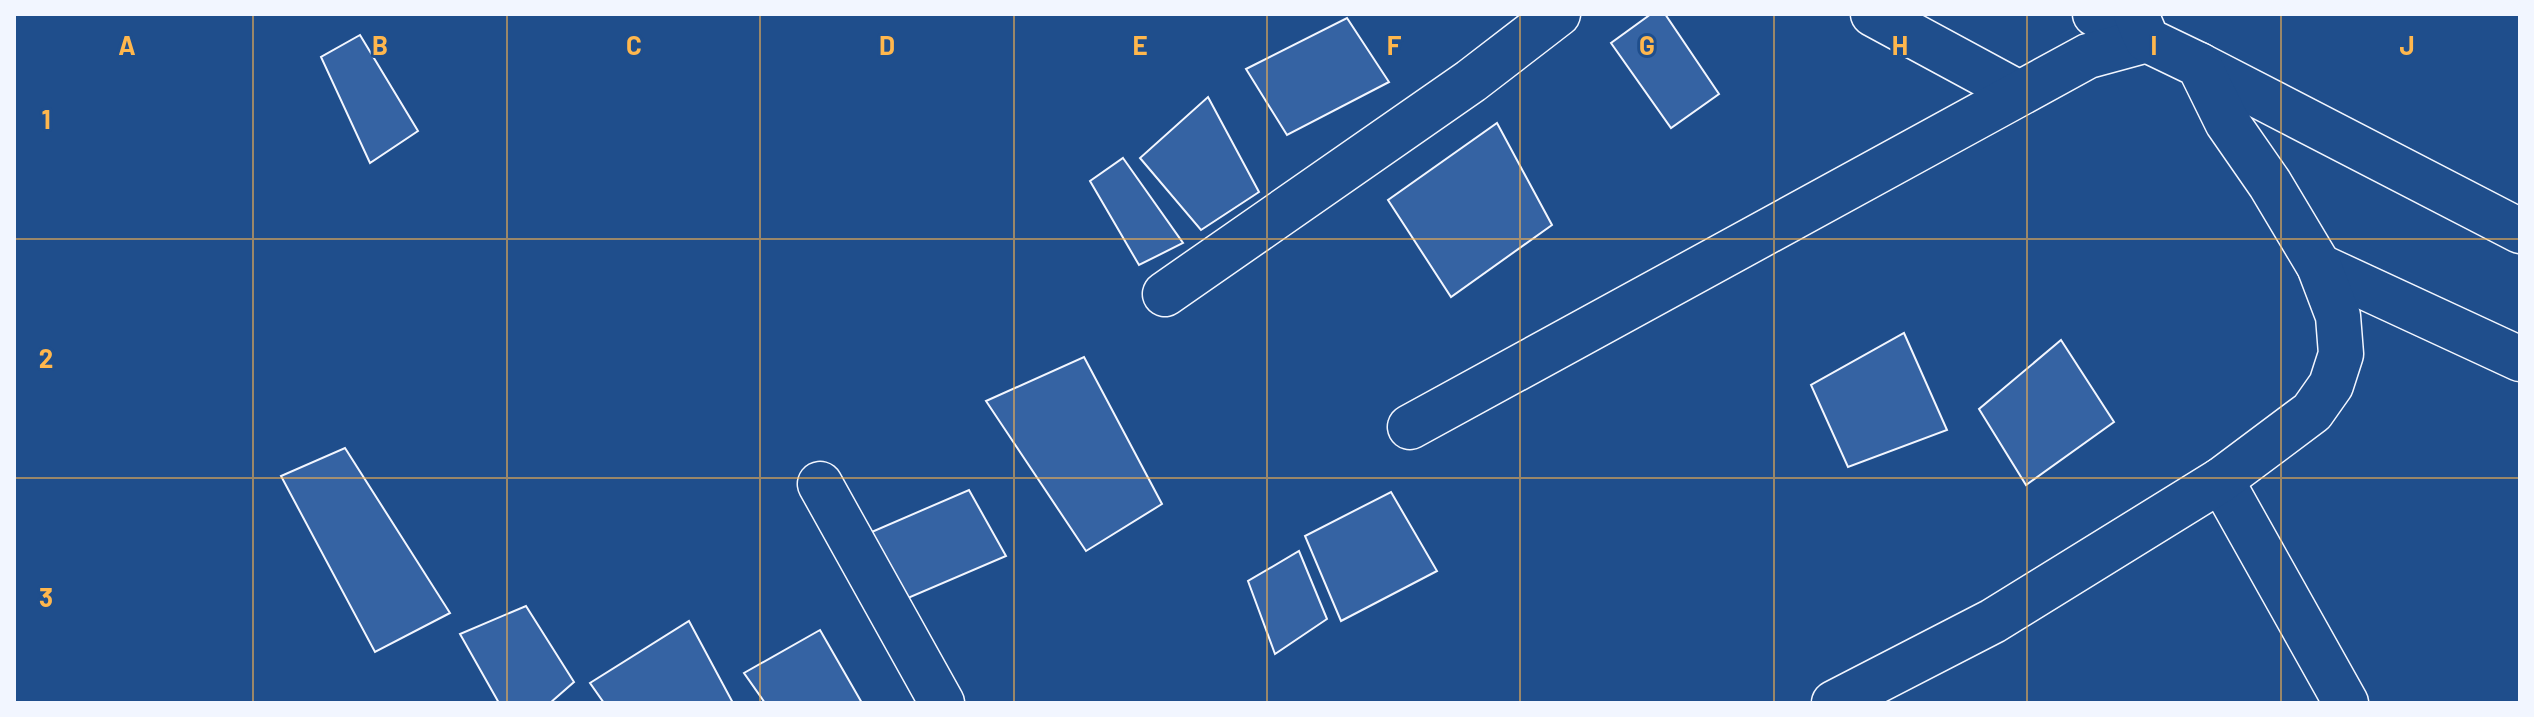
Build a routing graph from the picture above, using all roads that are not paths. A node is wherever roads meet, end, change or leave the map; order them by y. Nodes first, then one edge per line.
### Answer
1 (1558, 14) edge
2 (1873, 14) edge
3 (2095, 14) edge
4 (2142, 27) edge
5 (2199, 65) junction
6 (2019, 93) junction
7 (2520, 231) edge
8 (2319, 266) junction
9 (1165, 294) dead end
10 (2520, 359) edge
11 (1410, 427) dead end
12 (2221, 480) junction
13 (820, 484) dead end
14 (942, 703) edge
15 (1834, 703) edge
16 (2346, 703) edge

1 - 9 street
2 - 6 street
3 - 4 street
4 - 5 street
4 - 6 street
5 - 7 street
5 - 8 street
6 - 11 street
8 - 10 street
8 - 12 street
12 - 15 street
12 - 16 street
13 - 14 street

